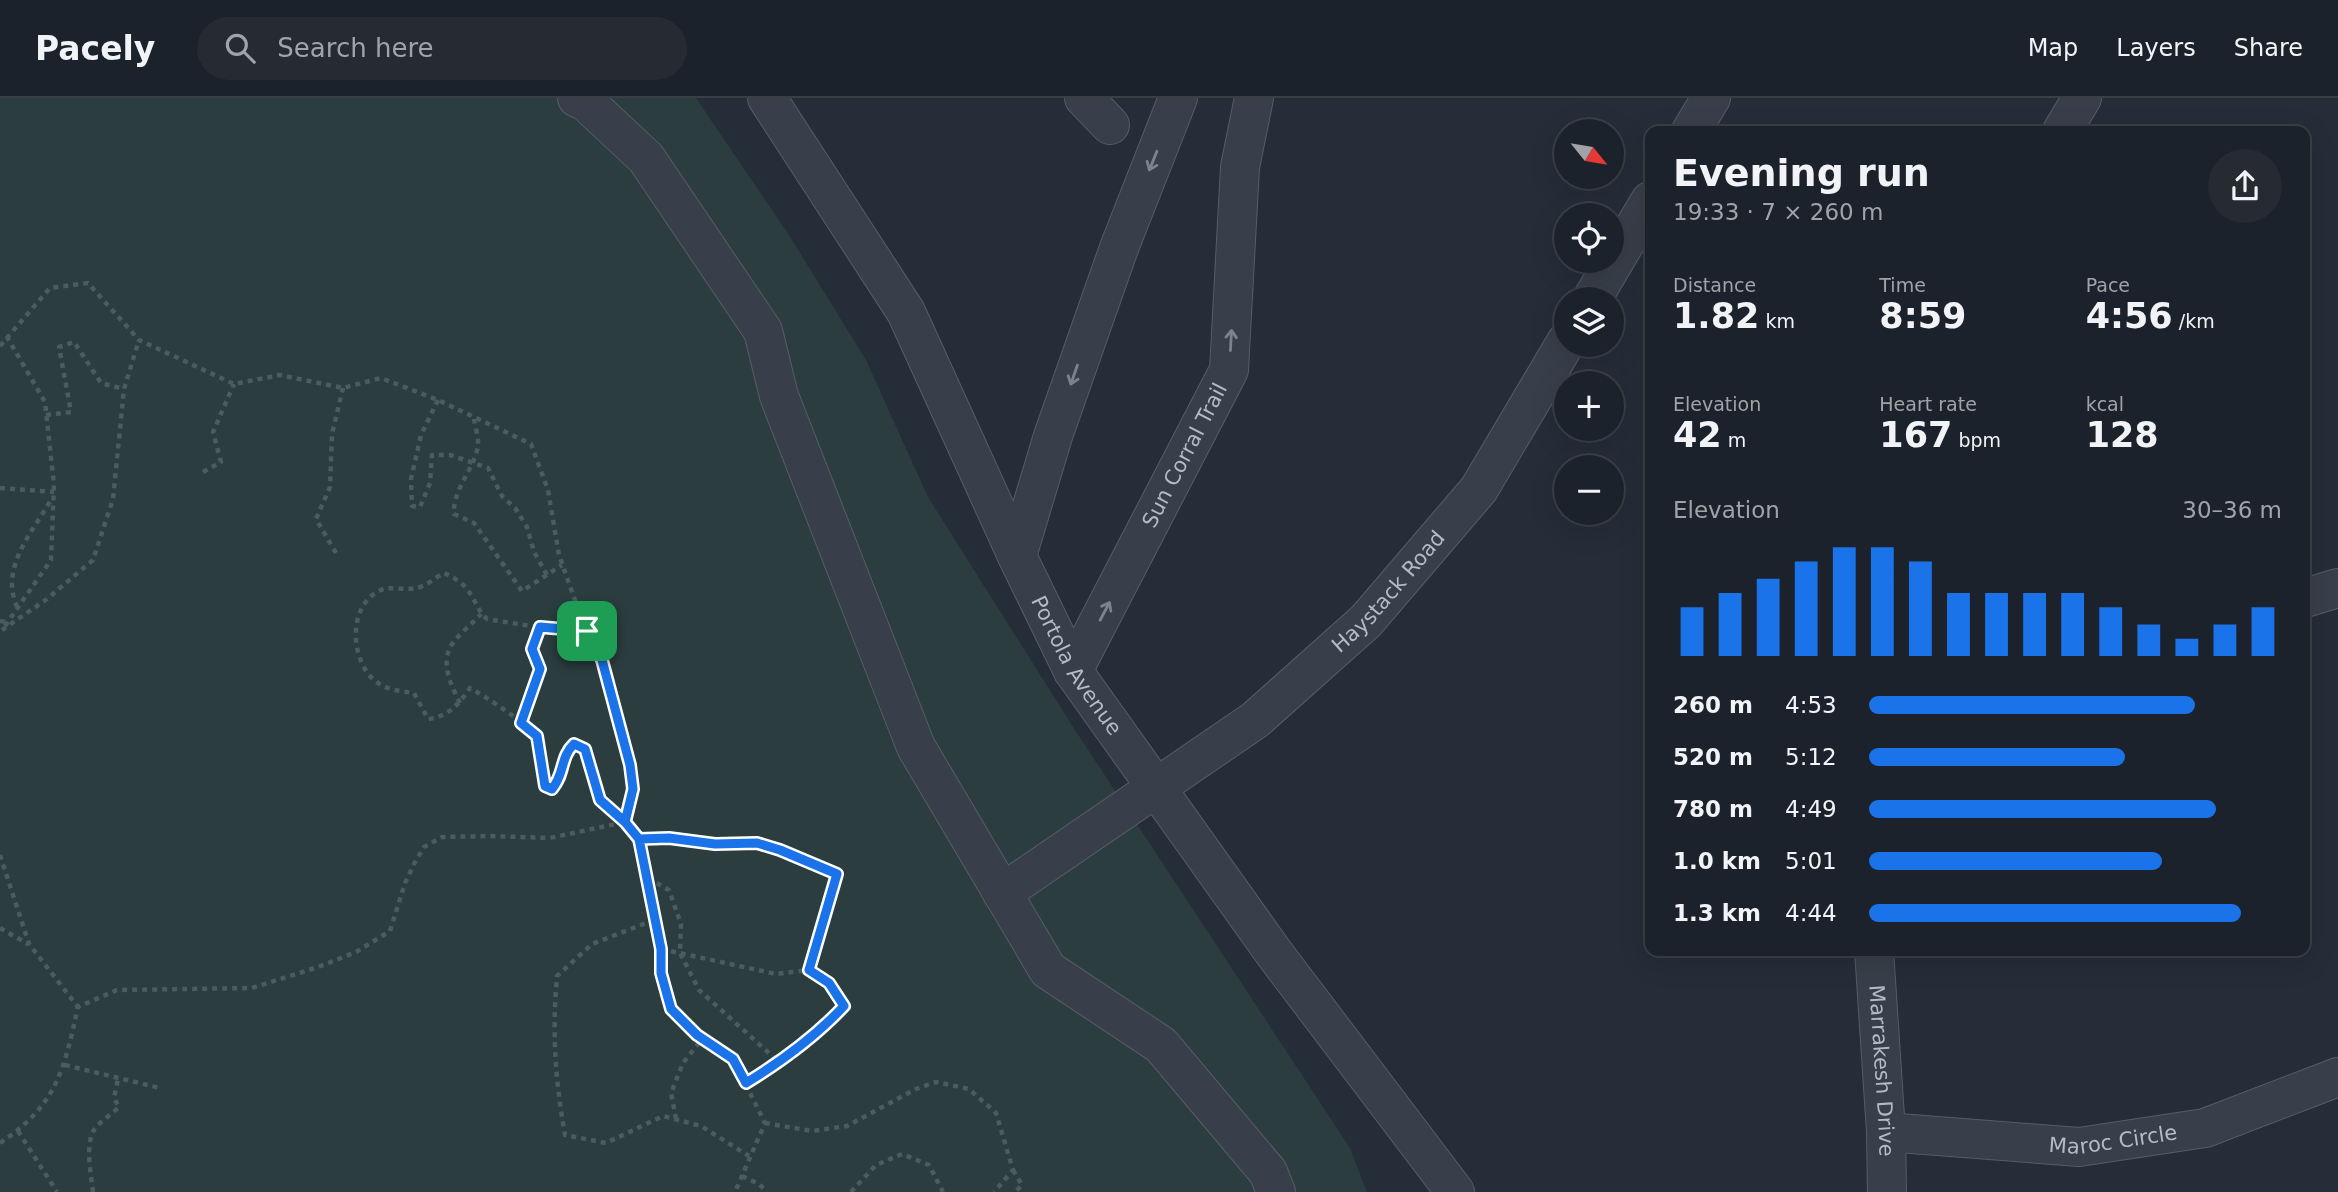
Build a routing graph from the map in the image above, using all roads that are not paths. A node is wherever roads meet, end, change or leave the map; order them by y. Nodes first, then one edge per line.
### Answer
1 (577, 98) edge
2 (767, 98) edge
3 (1084, 98) edge
4 (1178, 98) edge
5 (1254, 98) edge
6 (1711, 98) edge
7 (2082, 98) edge
8 (1111, 125) dead end
9 (1694, 126) edge
10 (2065, 126) edge
11 (1645, 209) edge
12 (1599, 287) edge
13 (1557, 357) edge
14 (1017, 556) junction
15 (2338, 587) edge
16 (2310, 596) edge
17 (1073, 671) junction
18 (1155, 789) junction
19 (1002, 893) junction
20 (1874, 956) edge
21 (2335, 1083) edge
22 (1886, 1132) junction
23 (1276, 1192) edge
24 (1455, 1192) edge
25 (1887, 1192) edge

1 - 19 street
2 - 14 street, Portola Avenue
3 - 8 street
4 -> 14 street
17 -> 5 street, Sun Corral Trail
6 - 9 street
7 - 10 street
11 - 12 street
13 - 18 street, Haystack Road
14 - 17 street, Portola Avenue
15 - 16 street
17 - 18 street, Portola Avenue
18 - 19 street, Haystack Road
18 - 24 street, Portola Avenue
19 - 23 street
20 - 22 street, Marrakesh Drive
21 - 22 street, Maroc Circle
22 - 25 street, Marrakesh Drive

